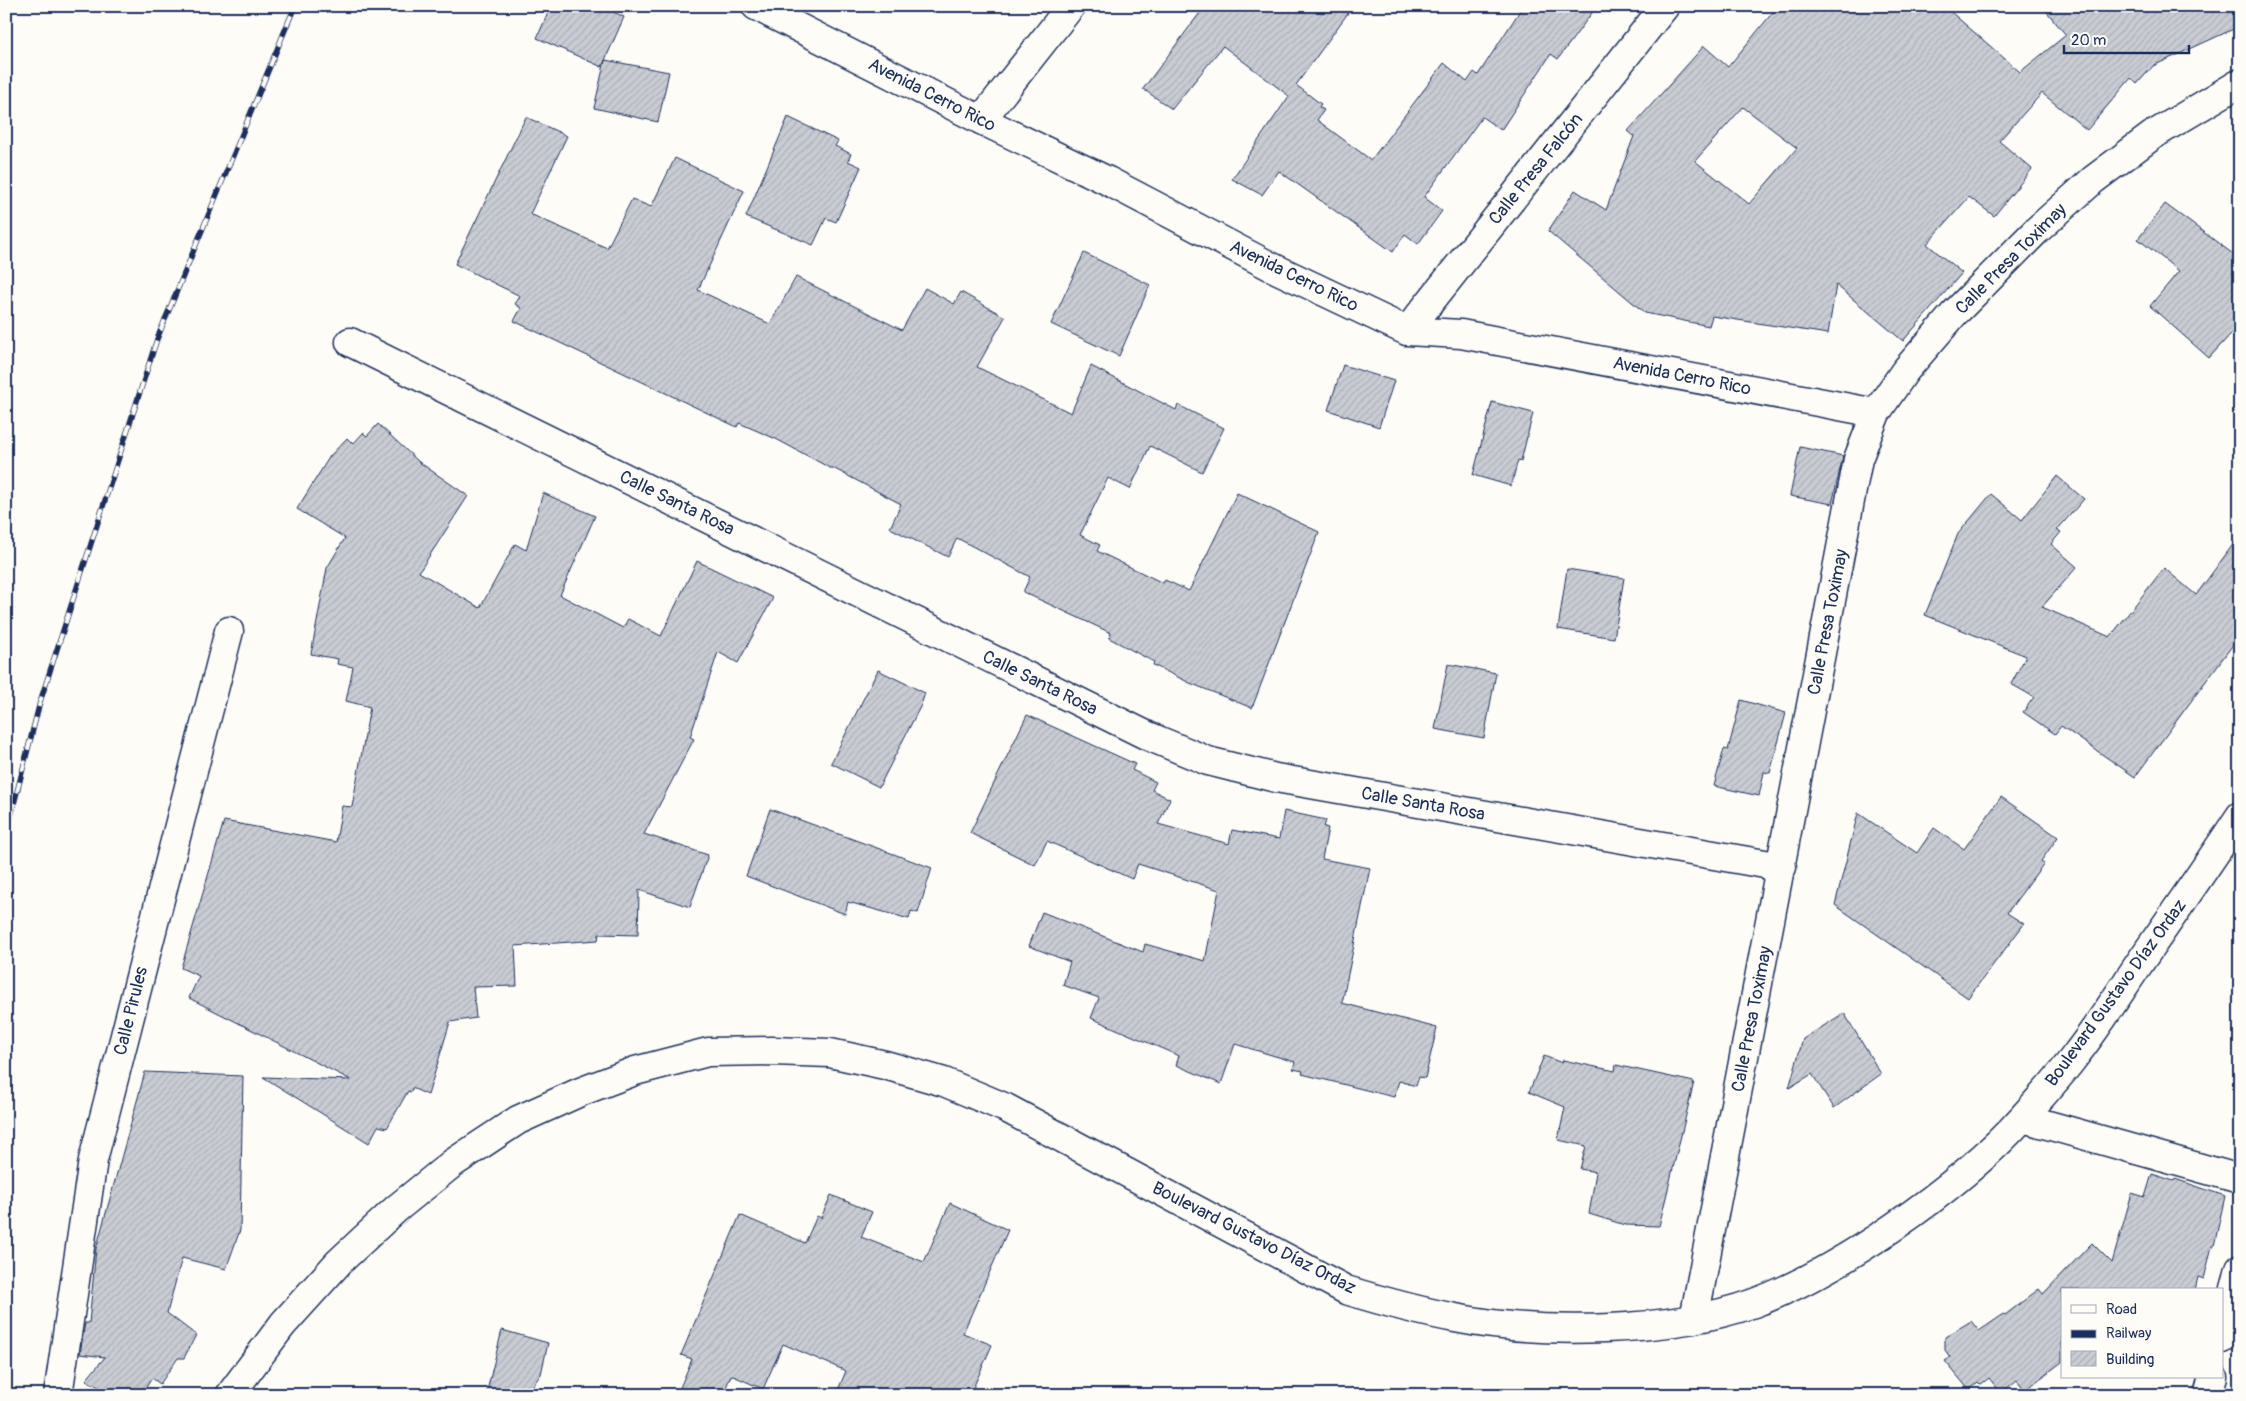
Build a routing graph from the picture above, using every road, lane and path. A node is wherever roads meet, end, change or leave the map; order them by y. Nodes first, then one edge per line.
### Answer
1 (756, 6) edge
2 (1071, 6) edge
3 (1665, 6) edge
4 (2240, 83) edge
5 (981, 120) junction
6 (1407, 331) junction
7 (350, 342) dead end
8 (1876, 414) junction
9 (229, 631) dead end
10 (2240, 816) edge
11 (1782, 867) junction
12 (2022, 1118) junction
13 (2240, 1179) edge
14 (2240, 1269) edge
15 (1694, 1319) junction
16 (2224, 1331) edge
17 (2213, 1378) edge
18 (58, 1395) edge
19 (230, 1395) edge
20 (2208, 1395) edge

1 - 5 street, Avenida Cerro Rico
2 - 5 street
3 - 6 street, Calle Presa Falcón
4 - 8 street, Calle Presa Toximay
5 - 6 street, Avenida Cerro Rico
6 - 8 street, Avenida Cerro Rico
7 - 11 street, Calle Santa Rosa
8 - 11 street, Calle Presa Toximay
9 - 18 street, Calle Pirules
10 - 12 street, Boulevard Gustavo Díaz Ordaz
11 - 15 street, Calle Presa Toximay
12 - 13 street
12 - 15 street, Boulevard Gustavo Díaz Ordaz
14 - 16 street
15 - 19 street, Boulevard Gustavo Díaz Ordaz
17 - 20 street

